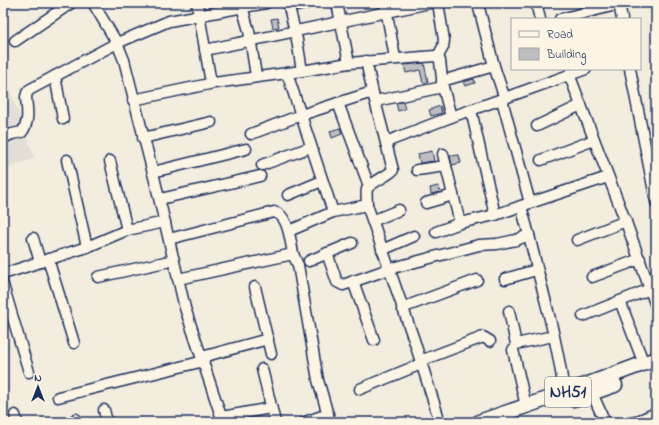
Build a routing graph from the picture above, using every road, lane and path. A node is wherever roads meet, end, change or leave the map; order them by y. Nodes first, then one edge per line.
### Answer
1 (71, 3) edge
2 (93, 3) edge
3 (197, 3) edge
4 (266, 3) edge
5 (288, 3) edge
6 (337, 3) edge
7 (430, 3) edge
8 (438, 3) edge
9 (536, 3) edge
10 (621, 3) edge
11 (242, 5) edge
12 (386, 8) edge
13 (479, 8) dead end
14 (198, 15) junction
15 (540, 18) edge
16 (564, 18) edge
17 (622, 18) edge
18 (340, 21) junction
19 (295, 32) junction
20 (15, 41) dead end
21 (250, 41) junction
22 (117, 43) junction
23 (205, 50) junction
24 (438, 56) junction
25 (395, 58) junction
26 (366, 61) junction
27 (349, 63) junction
28 (494, 66) junction
29 (583, 70) edge
30 (630, 70) edge
31 (302, 71) junction
32 (287, 73) junction
33 (557, 73) edge
34 (569, 74) junction
35 (55, 76) junction
36 (256, 76) junction
37 (211, 84) junction
38 (442, 84) junction
39 (374, 97) junction
40 (504, 99) junction
41 (133, 100) junction
42 (338, 103) junction
43 (581, 105) junction
44 (471, 110) junction
45 (300, 115) junction
46 (451, 117) junction
47 (63, 119) dead end
48 (211, 122) dead end
49 (537, 126) dead end
50 (251, 134) dead end
51 (7, 136) edge
52 (143, 138) junction
53 (594, 140) junction
54 (386, 142) junction
55 (311, 147) junction
56 (246, 149) dead end
57 (443, 154) dead end
58 (67, 160) dead end
59 (541, 160) dead end
60 (110, 161) dead end
61 (262, 165) dead end
62 (446, 166) junction
63 (417, 170) dead end
64 (153, 172) junction
65 (260, 176) dead end
66 (608, 176) junction
67 (322, 181) junction
68 (370, 186) junction
69 (288, 195) dead end
70 (453, 195) junction
71 (160, 199) junction
72 (656, 202) edge
73 (426, 203) dead end
74 (367, 205) junction
75 (525, 205) junction
76 (399, 210) dead end
77 (333, 212) junction
78 (495, 215) junction
79 (372, 221) junction
80 (626, 221) junction
81 (165, 222) junction
82 (460, 223) junction
83 (128, 230) junction
84 (289, 230) junction
85 (436, 232) dead end
86 (529, 235) junction
87 (414, 236) dead end
88 (33, 238) dead end
89 (169, 239) junction
90 (576, 240) dead end
91 (352, 243) dead end
92 (87, 247) junction
93 (382, 250) junction
94 (327, 253) junction
95 (293, 254) junction
96 (640, 259) junction
97 (174, 260) junction
98 (44, 261) junction
99 (309, 261) dead end
100 (389, 269) junction
101 (536, 270) junction
102 (3, 274) edge
103 (98, 277) dead end
104 (592, 277) dead end
105 (178, 279) junction
106 (505, 279) dead end
107 (477, 280) dead end
108 (353, 281) junction
109 (3, 285) edge
110 (255, 287) dead end
111 (650, 289) junction
112 (620, 301) junction
113 (656, 306) edge
114 (402, 308) junction
115 (509, 311) dead end
116 (7, 313) edge
117 (583, 316) dead end
118 (553, 336) junction
119 (268, 339) junction
120 (374, 340) dead end
121 (490, 341) dead end
122 (74, 343) dead end
123 (513, 350) dead end
124 (271, 354) dead end
125 (203, 359) junction
126 (421, 362) junction
127 (652, 364) edge
128 (262, 368) dead end
129 (29, 372) dead end
130 (360, 389) dead end
131 (564, 393) junction
132 (592, 393) junction
133 (58, 397) dead end
134 (526, 406) junction
135 (271, 408) junction
136 (104, 410) dead end
137 (656, 413) edge
138 (329, 418) edge
139 (223, 420) edge
140 (506, 420) edge
141 (107, 422) edge
142 (274, 422) edge
143 (305, 422) edge
144 (440, 422) edge
145 (479, 422) edge
146 (605, 422) edge
147 (635, 422) edge

1 - 20 street
2 - 22 street
3 - 14 street
4 - 11 street
5 - 19 street
6 - 18 street
7 - 12 street
8 - 24 street
9 - 15 street
10 - 16 street
10 - 17 street
11 - 14 street
11 - 21 street
12 - 18 street
12 - 25 street
13 - 28 street
14 - 22 street
14 - 23 street
18 - 19 street
18 - 27 street
19 - 21 street
19 - 31 street
21 - 23 street
21 - 36 street
22 - 35 street
22 - 41 street
23 - 37 street
24 - 25 street
24 - 38 street
25 - 26 street
26 - 27 street
26 - 39 street
27 - 31 street
28 - 38 street
28 - 40 street
29 - 34 street
30 - 72 street
31 - 32 street
32 - 36 street
32 - 45 street
33 - 34 street
33 - 40 street
34 - 43 street
35 - 47 street
35 - 51 street
36 - 37 street
37 - 41 street
38 - 39 street
38 - 46 street
39 - 42 street
39 - 54 street
40 - 44 street
40 - 75 street
41 - 52 street
42 - 45 street
42 - 68 street
43 - 49 street
43 - 53 street
44 - 46 street
44 - 78 street
45 - 50 street
45 - 55 street
46 - 54 street
48 - 52 street
52 - 64 street
53 - 59 street
53 - 66 street
54 - 68 street
55 - 61 street
55 - 67 street
56 - 64 street
57 - 62 street
58 - 92 street
60 - 83 street
62 - 63 street
62 - 70 street
64 - 71 street
65 - 71 street
66 - 75 street
66 - 80 street
67 - 69 street
67 - 77 street
68 - 74 street
70 - 73 street
70 - 82 street
71 - 81 street
74 - 77 street
74 - 79 street
75 - 78 street
75 - 86 street
76 - 79 street
77 - 84 street
78 - 82 street
79 - 93 street
80 - 90 street
80 - 96 street
81 - 83 street
81 - 89 street
82 - 85 street
83 - 92 street
84 - 89 street
84 - 95 street
86 - 100 street
86 - 101 street
87 - 93 street
88 - 98 street
89 - 97 street
91 - 94 street
92 - 98 street
93 - 100 street
94 - 99 street
94 - 108 street
95 - 105 street
95 - 138 street
96 - 104 street
96 - 111 street
97 - 103 street
97 - 105 street
98 - 102 street
98 - 122 street
100 - 108 street
100 - 114 street
101 - 106 street
101 - 118 street
105 - 125 street
107 - 114 street
108 - 120 street
109 - 116 street
110 - 119 street
111 - 112 street
111 - 113 street
112 - 117 street
112 - 127 street
114 - 126 street
115 - 118 street
116 - 129 street
118 - 131 street
119 - 124 street
119 - 125 street
121 - 126 street
123 - 134 street
125 - 133 street
125 - 139 street
126 - 130 street
126 - 144 street
127 - 131 highway, NH51
127 - 132 highway, NH51
128 - 135 street
131 - 134 highway, NH51
132 - 140 highway, NH51
132 - 146 street
134 - 140 highway, NH51
135 - 139 street
135 - 142 street
136 - 141 street
137 - 147 street
138 - 143 street
140 - 145 highway, NH51

